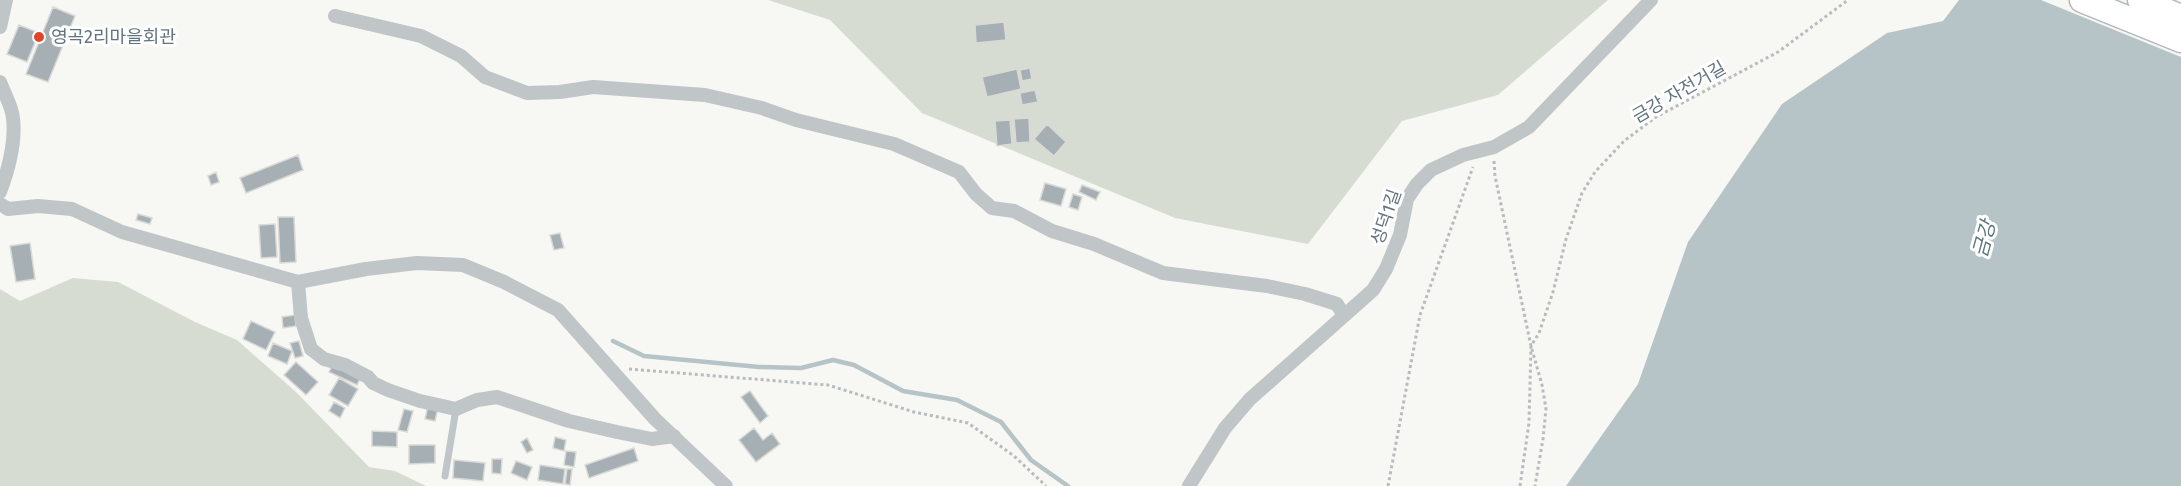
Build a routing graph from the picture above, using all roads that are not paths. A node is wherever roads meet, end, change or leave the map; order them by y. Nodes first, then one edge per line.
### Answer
1 (6, 0) edge
2 (1652, 0) edge
3 (2082, 0) edge
4 (2140, 0) edge
5 (335, 16) dead end
6 (2181, 16) edge
7 (0, 27) edge
8 (2181, 40) edge
9 (0, 82) edge
10 (0, 192) edge
11 (0, 204) edge
12 (298, 282) junction
13 (1344, 316) junction
14 (456, 408) junction
15 (674, 436) junction
16 (445, 476) dead end
17 (726, 486) edge
18 (1189, 486) edge

1 - 7 street
2 - 13 street, 성덕1길
3 - 8 highway
4 - 6 highway
5 - 13 street
9 - 10 street
11 - 12 street
12 - 14 street
12 - 15 street
13 - 18 street, 성덕1길
14 - 15 street
14 - 16 lane
15 - 17 street

